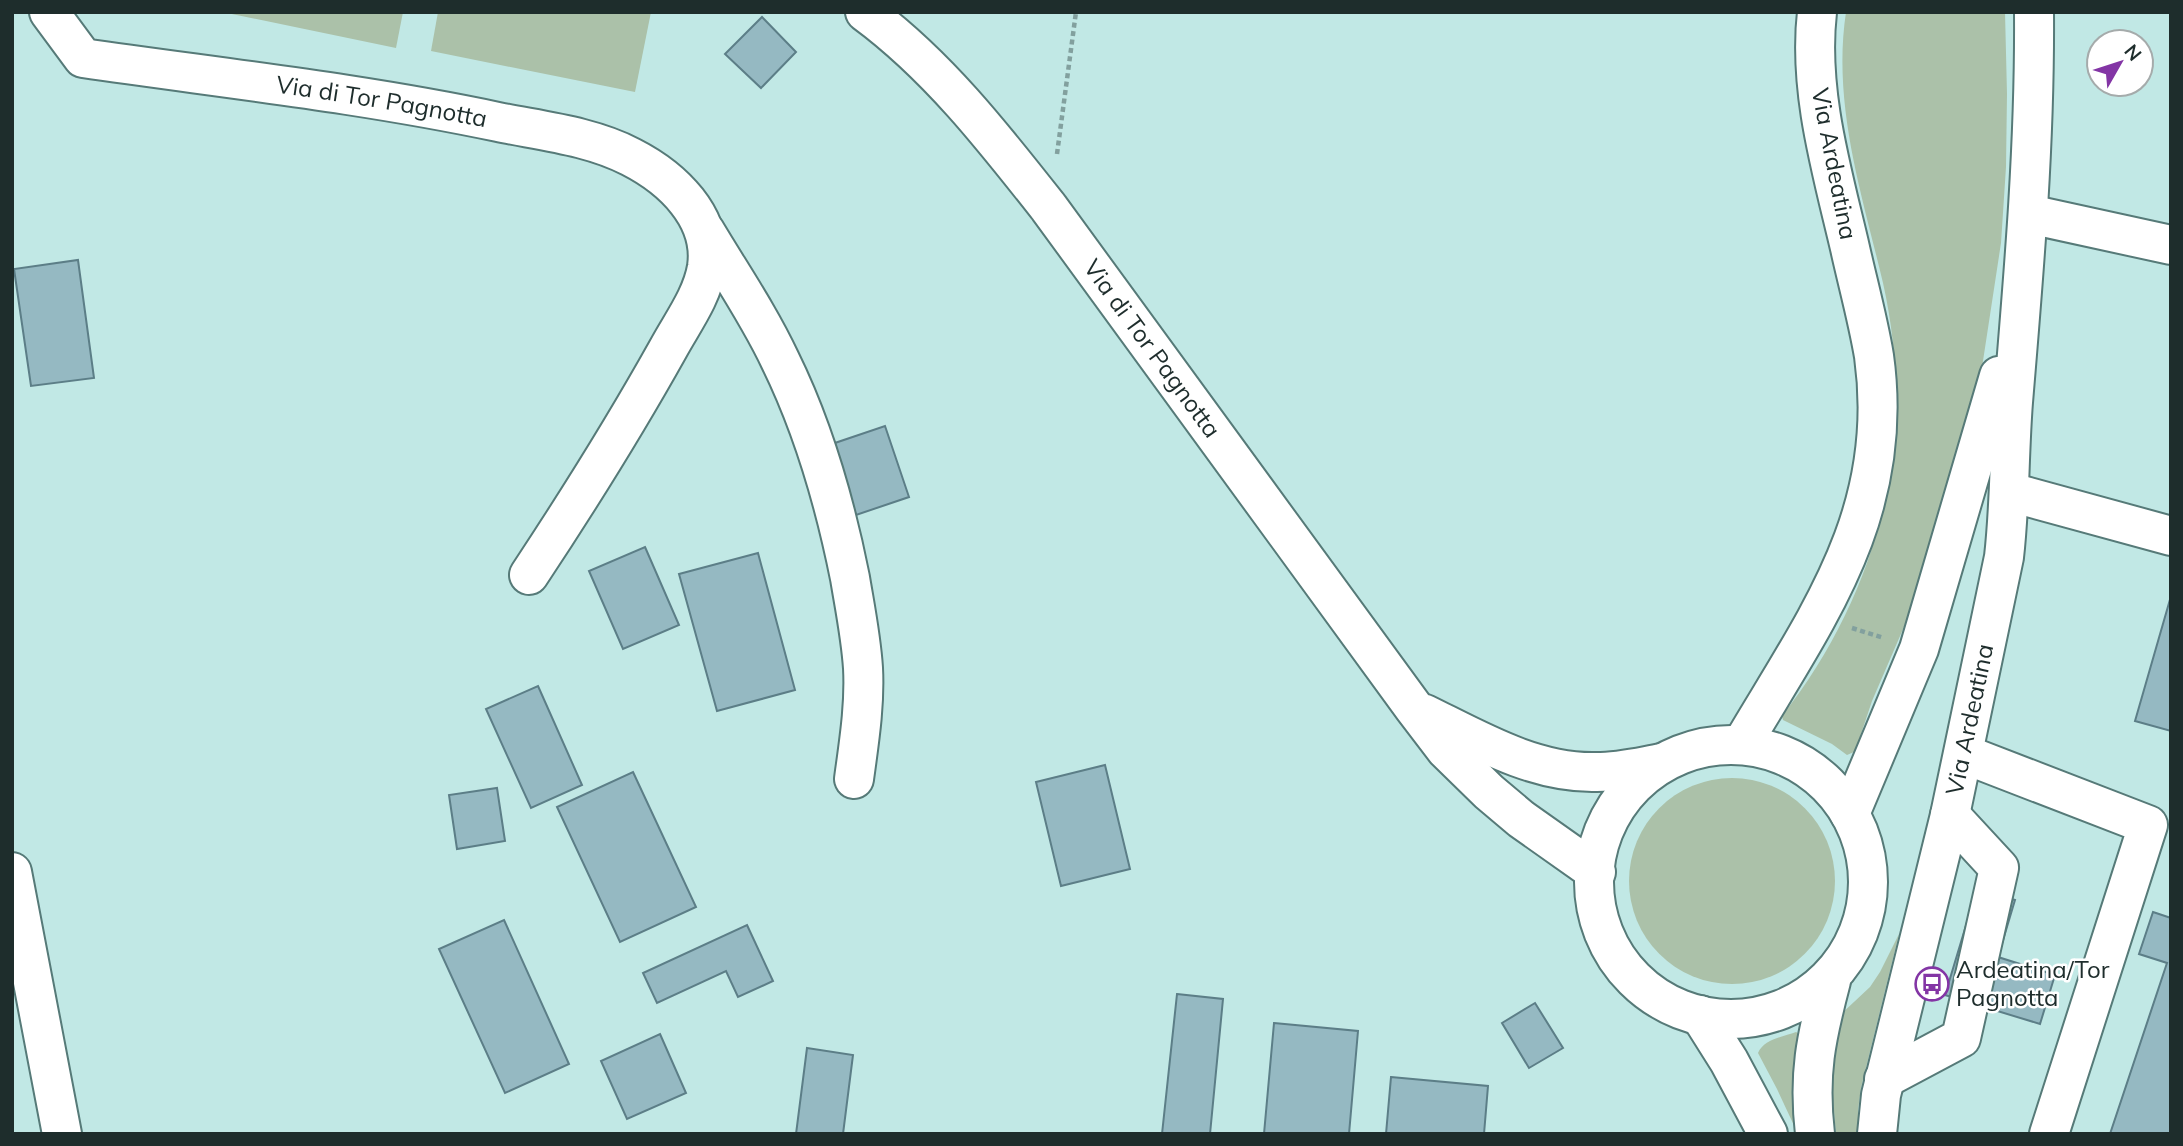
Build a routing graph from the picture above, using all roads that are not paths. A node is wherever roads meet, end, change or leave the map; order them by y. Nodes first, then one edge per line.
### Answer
1 (49, 12) edge
2 (865, 12) edge
3 (1817, 12) edge
4 (2026, 12) edge
5 (2034, 12) edge
6 (2035, 88) junction
7 (2029, 214) junction
8 (702, 226) junction
9 (2171, 245) edge
10 (2022, 298) junction
11 (2010, 492) junction
12 (2171, 536) edge
13 (529, 575) dead end
14 (1414, 708) junction
15 (1742, 744) junction
16 (1964, 754) junction
17 (1662, 763) junction
18 (854, 779) dead end
19 (1850, 814) junction
20 (1950, 815) junction
21 (12, 872) edge
22 (1596, 872) junction
23 (1830, 981) junction
24 (1700, 1015) junction
25 (1884, 1079) junction
26 (62, 1134) edge
27 (1768, 1134) edge
28 (1815, 1134) edge
29 (1877, 1134) edge
30 (2049, 1134) edge

1 - 8 main road, Via di Tor Pagnotta
2 - 14 main road, Via di Tor Pagnotta
3 - 15 main road, Via Ardeatina
4 - 6 main road
5 - 6 main road, Via Ardeatina
6 - 7 main road, Via Ardeatina
7 - 9 main road
7 - 10 main road, Via Ardeatina
8 - 13 main road, Via di Tor Pagnotta
8 - 18 main road, Via di Tor Pagnotta
10 - 11 main road, Via Ardeatina
10 - 19 main road, Via Ardeatina
11 - 12 main road
11 - 16 main road, Via Ardeatina
14 - 17 main road
14 - 22 main road, Via di Tor Pagnotta
15 - 17 main road
15 - 19 main road
16 - 20 main road, Via Ardeatina
16 - 30 main road
17 - 22 main road
19 - 23 main road
20 - 25 main road, Via Ardeatina
20 - 25 main road
21 - 26 main road
22 - 24 main road
23 - 24 main road
23 - 28 main road
24 - 27 main road
25 - 29 main road, Via Ardeatina

